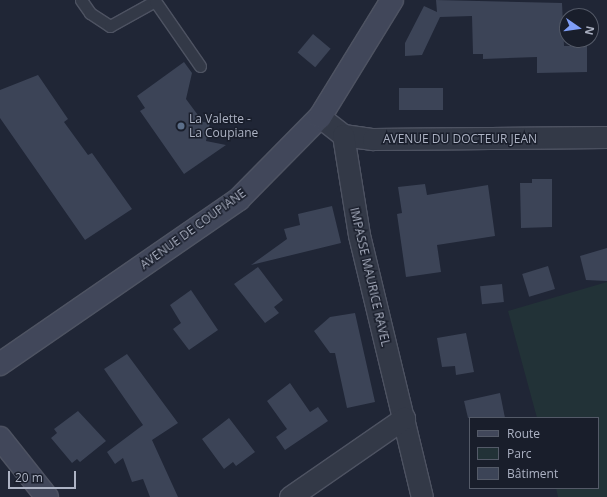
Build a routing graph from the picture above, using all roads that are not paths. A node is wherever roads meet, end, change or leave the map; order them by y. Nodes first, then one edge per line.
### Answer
1 (81, 0) edge
2 (392, 0) edge
3 (200, 66) dead end
4 (320, 118) junction
5 (342, 135) junction
6 (607, 136) edge
7 (0, 364) edge
8 (404, 418) junction
9 (0, 438) edge
10 (47, 497) edge
11 (290, 497) edge
12 (422, 497) edge

1 - 3 lane
2 - 4 main road, AVENUE DE COUPIANE
4 - 5 street
4 - 7 main road, AVENUE DE COUPIANE
5 - 6 street, AVENUE DU DOCTEUR JEAN
5 - 8 street, IMPASSE MAURICE RAVEL
8 - 11 street
8 - 12 street, IMPASSE MAURICE RAVEL
9 - 10 main road

